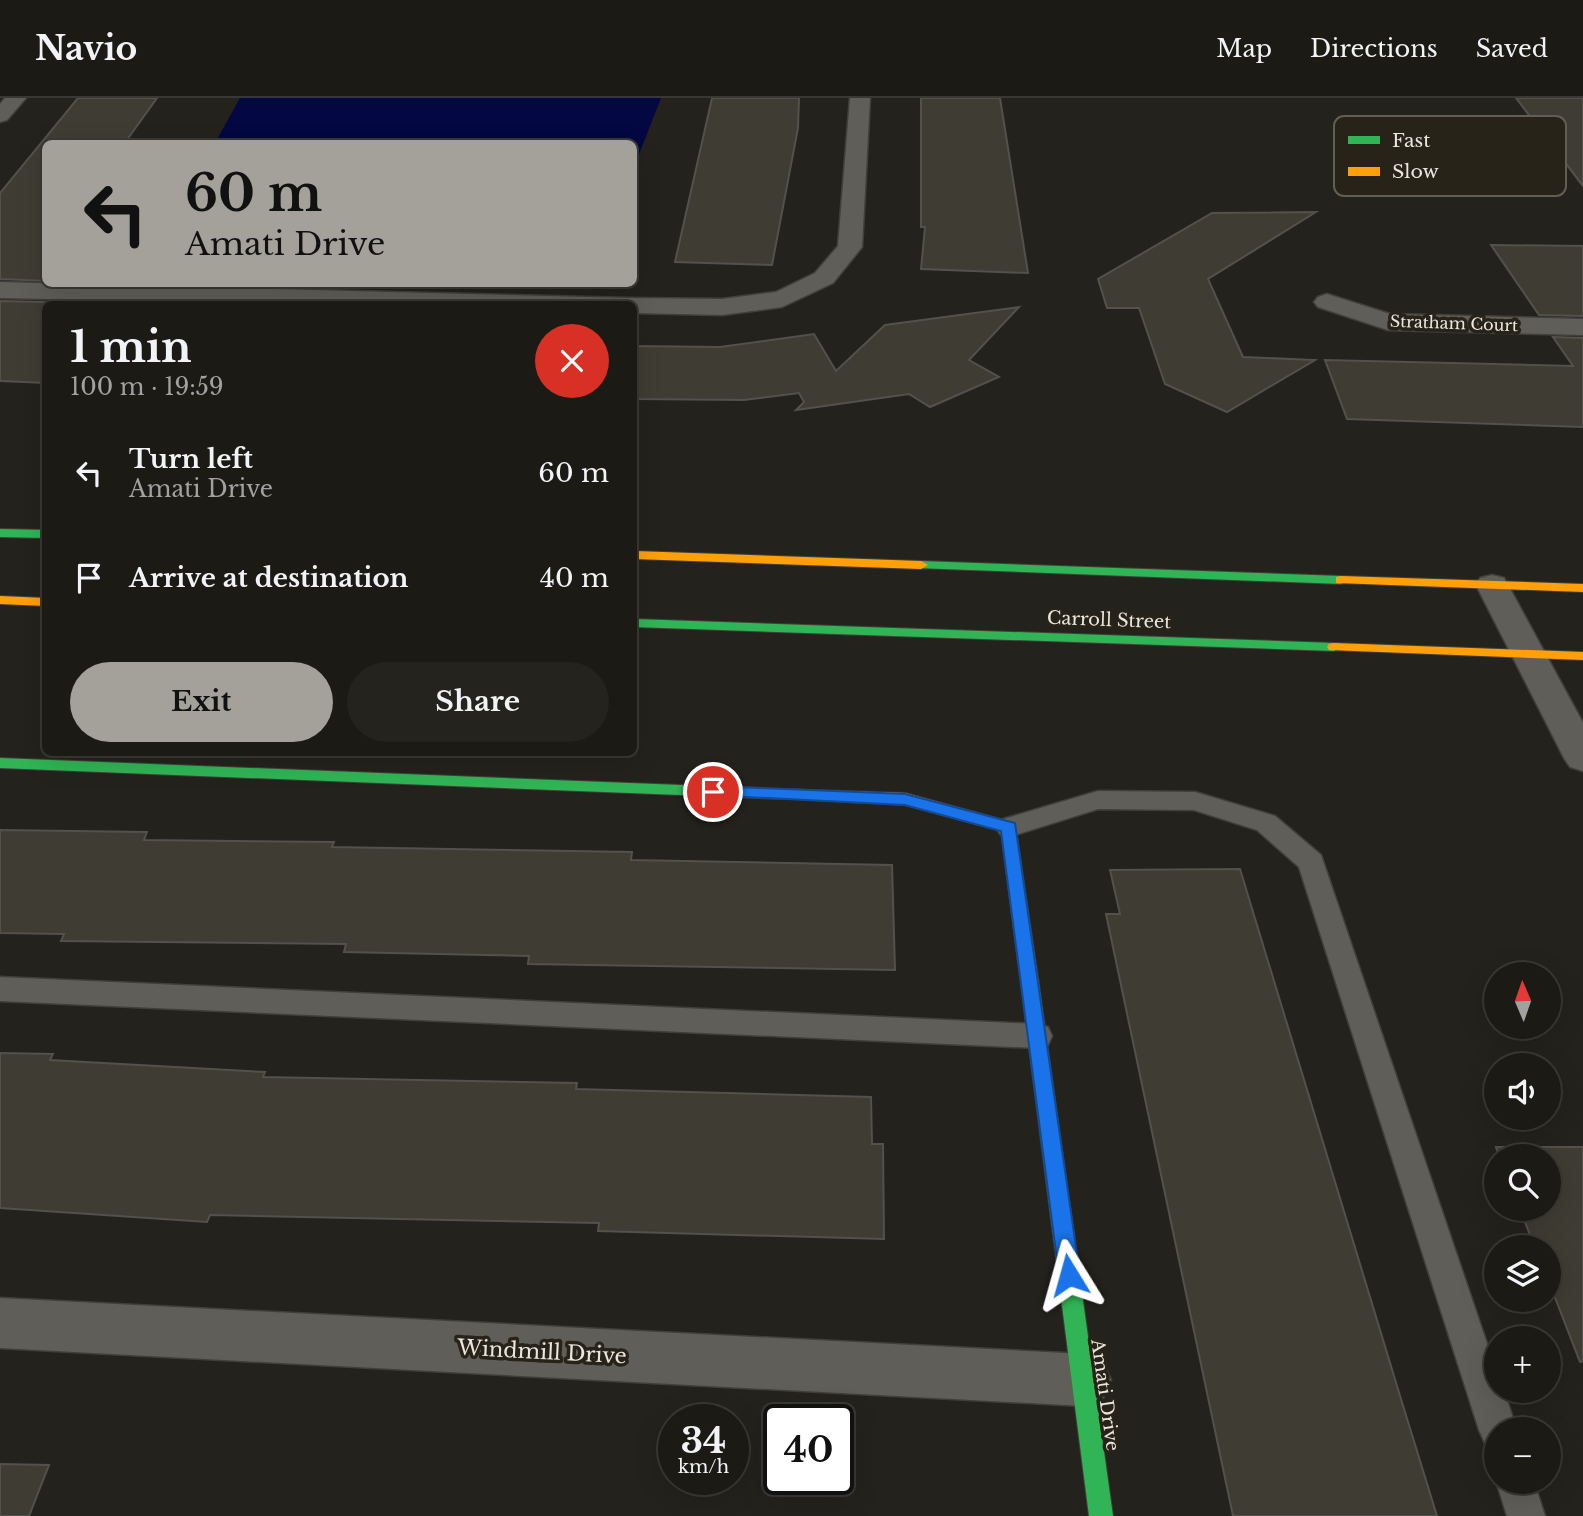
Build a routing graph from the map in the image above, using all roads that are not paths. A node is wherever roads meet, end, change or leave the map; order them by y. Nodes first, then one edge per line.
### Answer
1 (16, 98) edge
2 (860, 98) edge
3 (0, 116) edge
4 (0, 290) edge
5 (488, 301) edge
6 (1327, 302) dead end
7 (637, 305) edge
8 (1583, 327) edge
9 (0, 533) edge
10 (42, 534) edge
11 (637, 555) edge
12 (1492, 585) junction
13 (1582, 590) edge
14 (0, 600) edge
15 (42, 602) edge
16 (637, 623) edge
17 (1526, 654) junction
18 (1583, 656) edge
19 (1583, 758) edge
20 (0, 763) edge
21 (1009, 827) junction
22 (0, 989) edge
23 (1037, 1036) junction
24 (0, 1323) edge
25 (1084, 1380) junction
26 (1494, 1417) edge
27 (1519, 1494) edge
28 (1101, 1516) edge
29 (1526, 1516) edge

1 - 3 street
2 - 7 street
4 - 5 street
6 - 8 street, Stratham Court
9 - 10 main road
11 - 12 main road
12 - 13 main road
12 - 17 street
14 - 15 main road
16 - 17 main road, Carroll Street
17 - 18 main road, Carroll Street
17 - 19 street
20 - 21 main road
21 - 23 main road, Amati Drive
21 - 26 lane
22 - 23 lane
23 - 25 main road, Amati Drive
24 - 25 street, Windmill Drive
25 - 28 main road, Amati Drive
27 - 29 lane

